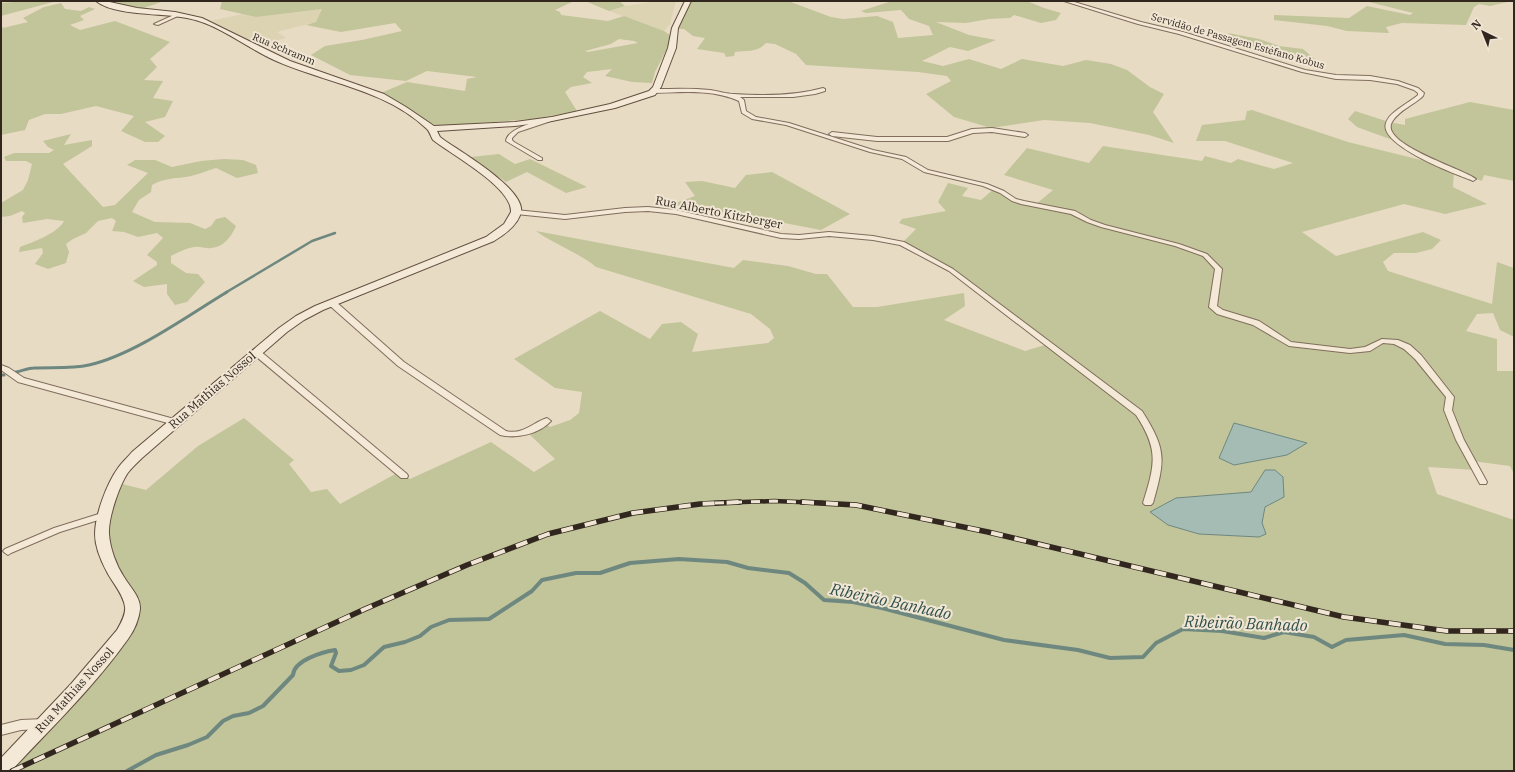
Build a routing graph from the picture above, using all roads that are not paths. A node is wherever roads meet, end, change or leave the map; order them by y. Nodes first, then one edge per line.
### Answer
1 (99, 1) edge
2 (688, 1) edge
3 (1066, 1) edge
4 (178, 15) junction
5 (156, 24) dead end
6 (823, 90) dead end
7 (655, 91) junction
8 (733, 96) junction
9 (552, 119) junction
10 (432, 129) junction
11 (819, 133) junction
12 (1025, 135) dead end
13 (540, 158) dead end
14 (1473, 180) dead end
15 (516, 212) junction
16 (332, 303) junction
17 (256, 352) junction
18 (1, 367) edge
19 (175, 422) junction
20 (547, 422) dead end
21 (404, 476) dead end
22 (1483, 482) dead end
23 (1148, 503) dead end
24 (105, 515) junction
25 (8, 551) dead end
26 (44, 724) junction
27 (1, 730) edge
28 (1, 770) edge

1 - 4 street, Rua Schramm
2 - 7 street
3 - 14 street, Servidão de Passagem Estéfano Kobus
4 - 5 street
4 - 10 street, Rua Schramm
6 - 8 street
7 - 8 street
7 - 9 street
8 - 11 street
9 - 10 street
9 - 13 street
10 - 15 street
11 - 12 street
11 - 22 street
15 - 16 street, Rua Mathias Nossol
15 - 23 street, Rua Alberto Kitzberger
16 - 17 street, Rua Mathias Nossol
16 - 20 street
17 - 19 street, Rua Mathias Nossol
17 - 21 street
18 - 19 street
19 - 24 street, Rua Mathias Nossol
24 - 25 street
24 - 26 street, Rua Mathias Nossol
26 - 27 street
26 - 28 street, Rua Mathias Nossol

